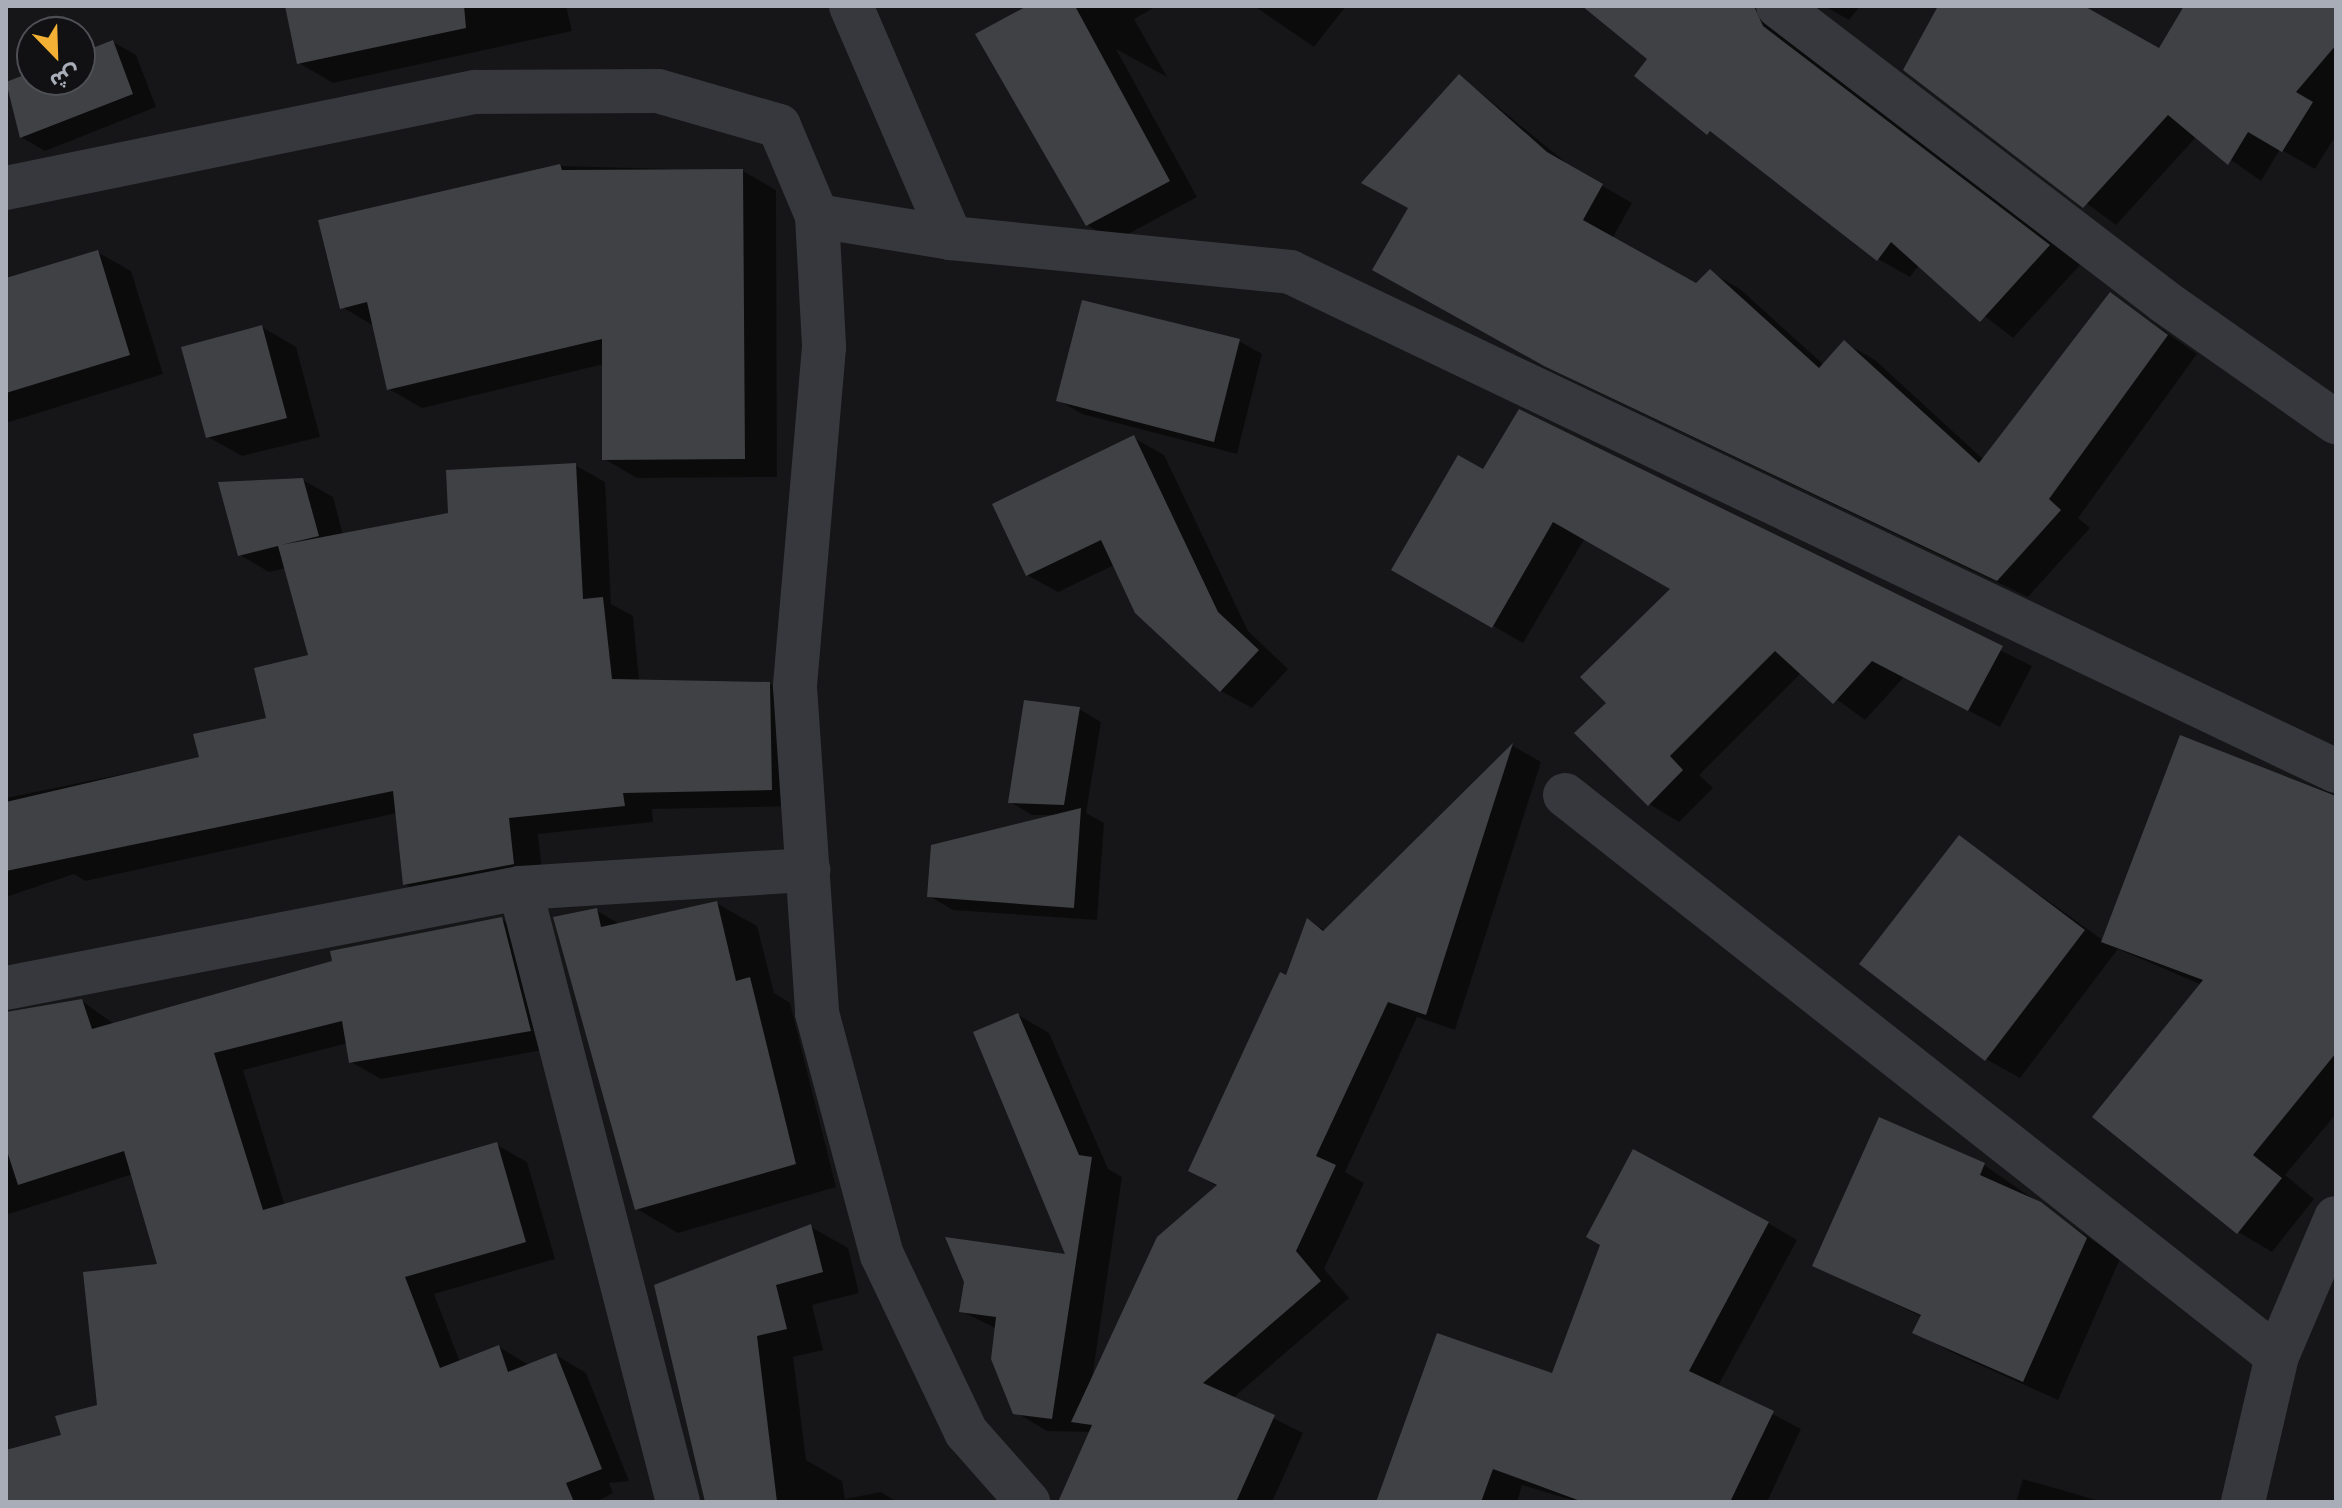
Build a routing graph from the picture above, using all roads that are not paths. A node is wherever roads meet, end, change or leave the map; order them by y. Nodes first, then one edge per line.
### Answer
1 (851, 6) edge
2 (1778, 6) edge
3 (6, 188) edge
4 (817, 216) junction
5 (951, 238) junction
6 (2336, 422) edge
7 (2336, 771) edge
8 (1565, 795) dead end
9 (808, 870) junction
10 (520, 888) junction
11 (6, 988) edge
12 (2336, 1218) edge
13 (2277, 1356) junction
14 (678, 1502) edge
15 (1028, 1502) edge
16 (2243, 1502) edge

1 - 5 street
2 - 6 street
3 - 4 street
4 - 5 street
4 - 9 street
5 - 7 street
8 - 13 street
9 - 10 street
9 - 15 street
10 - 11 street
10 - 14 street
12 - 13 street
13 - 16 street

